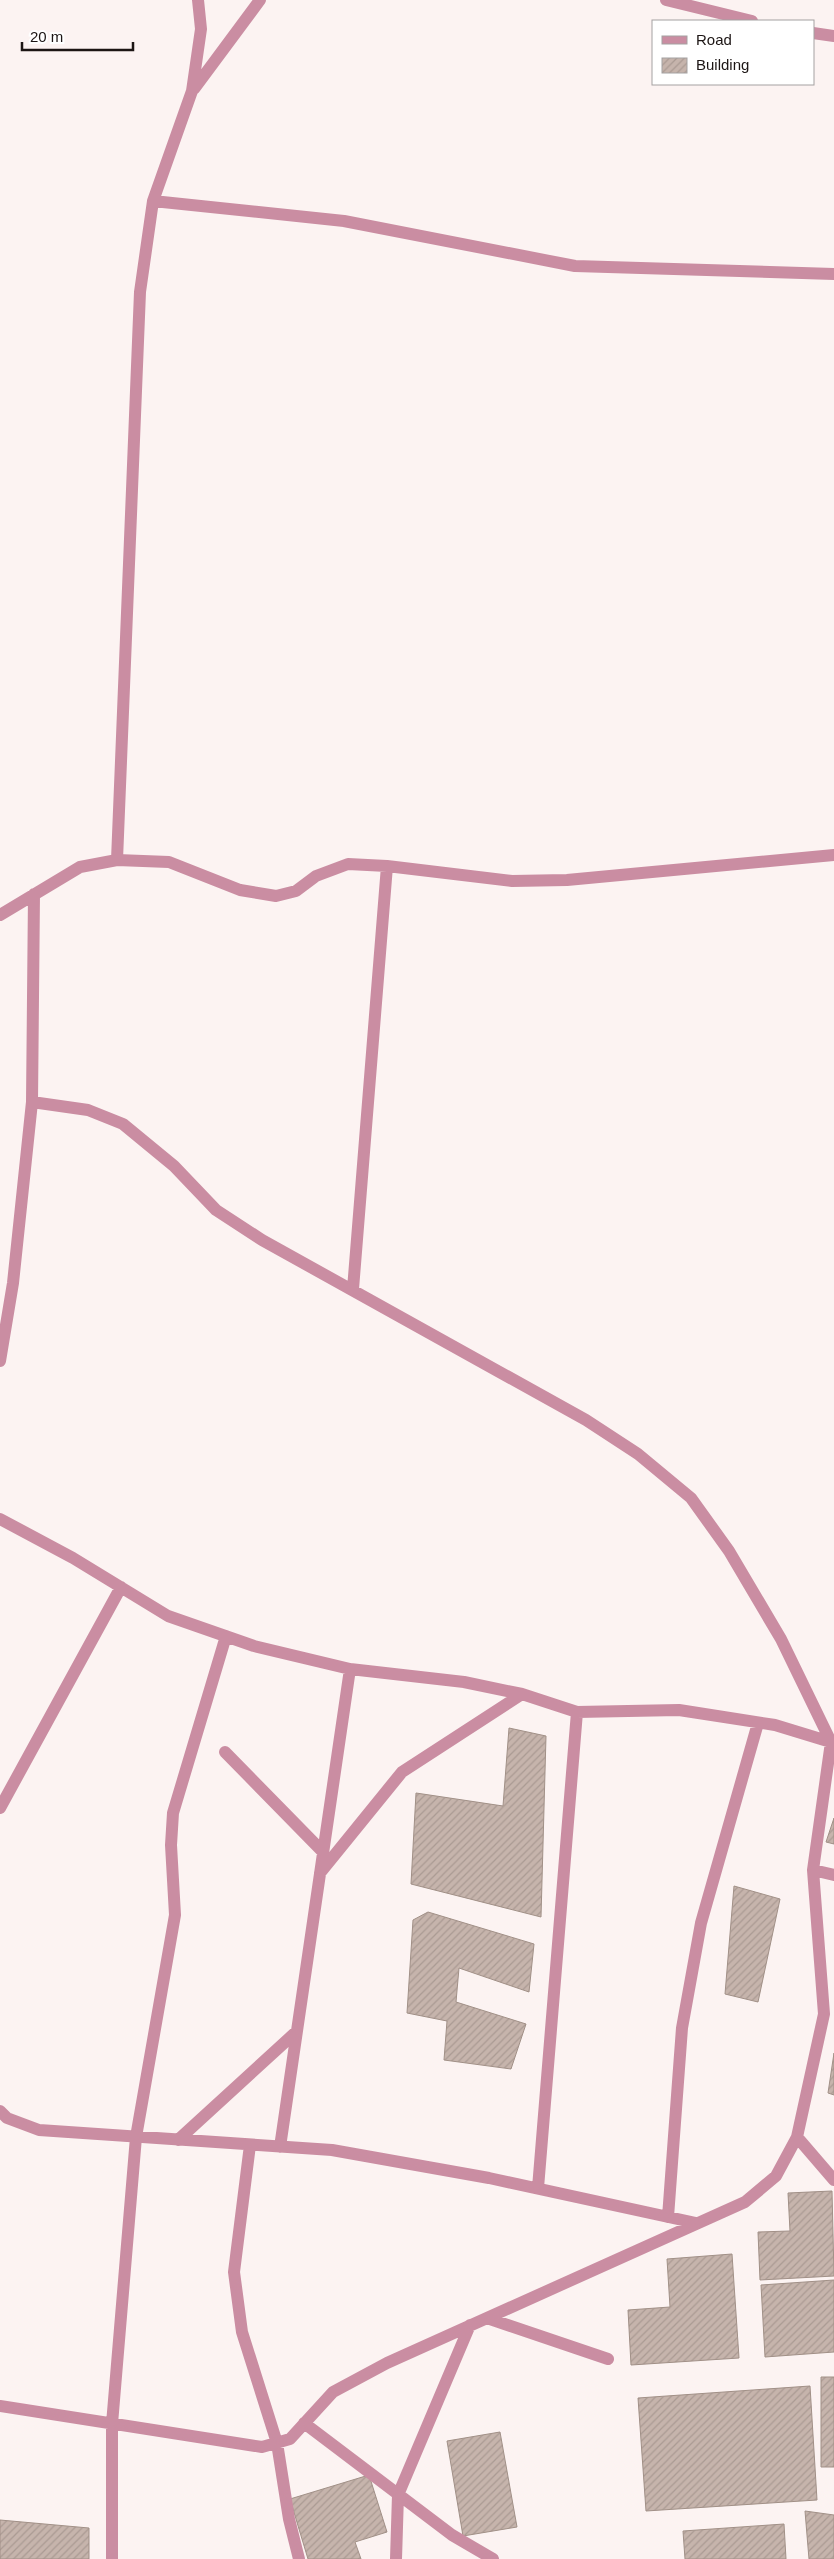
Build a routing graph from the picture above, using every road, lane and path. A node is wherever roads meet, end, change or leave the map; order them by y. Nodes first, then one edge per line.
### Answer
1 (198, 0) edge
2 (260, 0) edge
3 (666, 0) edge
4 (748, 20) edge
5 (814, 33) edge
6 (834, 36) edge
7 (192, 91) junction
8 (153, 201) junction
9 (834, 274) edge
10 (834, 855) edge
11 (117, 860) junction
12 (387, 866) junction
13 (34, 894) junction
14 (0, 915) edge
15 (32, 1102) junction
16 (353, 1289) junction
17 (0, 1361) edge
18 (0, 1519) edge
19 (120, 1587) junction
20 (226, 1636) junction
21 (350, 1669) junction
22 (522, 1694) junction
23 (577, 1712) junction
24 (758, 1723) junction
25 (832, 1742) edge
26 (225, 1752) dead end
27 (0, 1808) edge
28 (322, 1852) junction
29 (813, 1870) junction
30 (320, 1873) junction
31 (834, 1875) edge
32 (296, 2032) junction
33 (2, 2117) edge
34 (136, 2136) junction
35 (797, 2137) junction
36 (178, 2140) junction
37 (250, 2145) junction
38 (280, 2147) junction
39 (834, 2180) edge
40 (538, 2188) junction
41 (668, 2217) junction
42 (696, 2223) junction
43 (487, 2318) junction
44 (470, 2326) junction
45 (608, 2359) dead end
46 (0, 2406) edge
47 (304, 2423) junction
48 (112, 2424) junction
49 (276, 2443) junction
50 (398, 2495) junction
51 (487, 2558) edge
52 (112, 2559) edge
53 (299, 2559) edge
54 (396, 2559) edge

1 - 7 street
2 - 7 street
3 - 4 street
5 - 6 street
7 - 8 street
8 - 9 street
8 - 11 street
10 - 12 street
11 - 12 street
11 - 13 street
12 - 16 street
13 - 14 street
13 - 15 street
15 - 16 street
15 - 17 street
16 - 25 street
18 - 19 street
19 - 20 street
19 - 27 street
20 - 21 street
20 - 34 street
21 - 22 street
21 - 28 street
22 - 23 street
22 - 30 street
23 - 24 street
23 - 40 street
24 - 25 street
24 - 41 street
25 - 29 street
26 - 28 street
28 - 30 street
29 - 31 street
29 - 35 street
30 - 32 street
32 - 36 street
32 - 38 street
33 - 34 street
34 - 36 street
34 - 48 street
35 - 39 street
35 - 42 street
36 - 37 street
37 - 38 street
37 - 49 street
38 - 40 street
40 - 41 street
41 - 42 street
42 - 43 street
43 - 44 street
43 - 45 street
44 - 47 street
44 - 50 street
46 - 48 street
47 - 49 street
47 - 50 street
48 - 49 street
48 - 52 street
49 - 53 street
50 - 51 street
50 - 54 street

